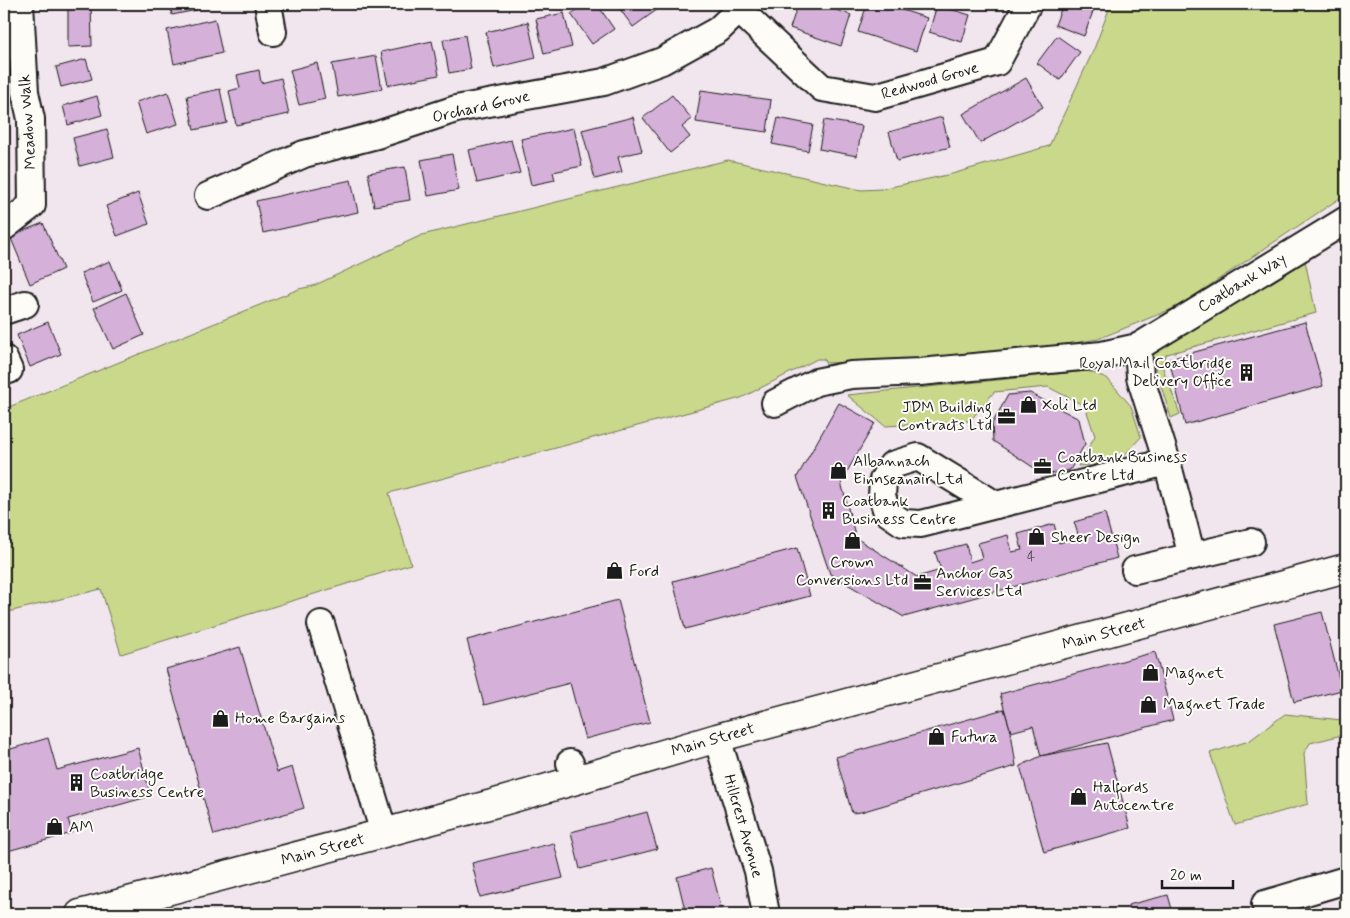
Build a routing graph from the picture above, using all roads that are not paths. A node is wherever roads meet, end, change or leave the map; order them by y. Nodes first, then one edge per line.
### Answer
1 (20, 4) edge
2 (268, 4) edge
3 (1028, 4) edge
4 (742, 7) edge
5 (273, 32) dead end
6 (208, 196) dead end
7 (1346, 220) edge
8 (4, 227) edge
9 (1138, 347) junction
10 (776, 403) dead end
11 (1167, 462) junction
12 (996, 505) dead end
13 (1251, 542) dead end
14 (1192, 556) junction
15 (1346, 568) edge
16 (1135, 570) dead end
17 (321, 624) dead end
18 (717, 738) junction
19 (384, 833) junction
20 (1346, 880) edge
21 (1265, 904) dead end
22 (80, 914) edge
23 (766, 914) edge

1 - 8 street, Meadow Walk
2 - 5 street
3 - 4 street, Redwood Grove
4 - 6 street, Orchard Grove
7 - 9 street, Coatbank Way
9 - 10 street, Coatbank Way
9 - 11 street
11 - 12 street
11 - 14 street
13 - 14 street
14 - 16 street
15 - 18 main road, Main Street
17 - 19 street
18 - 19 main road, Main Street
18 - 23 street, Hillcrest Avenue
19 - 22 main road, Main Street
20 - 21 street

